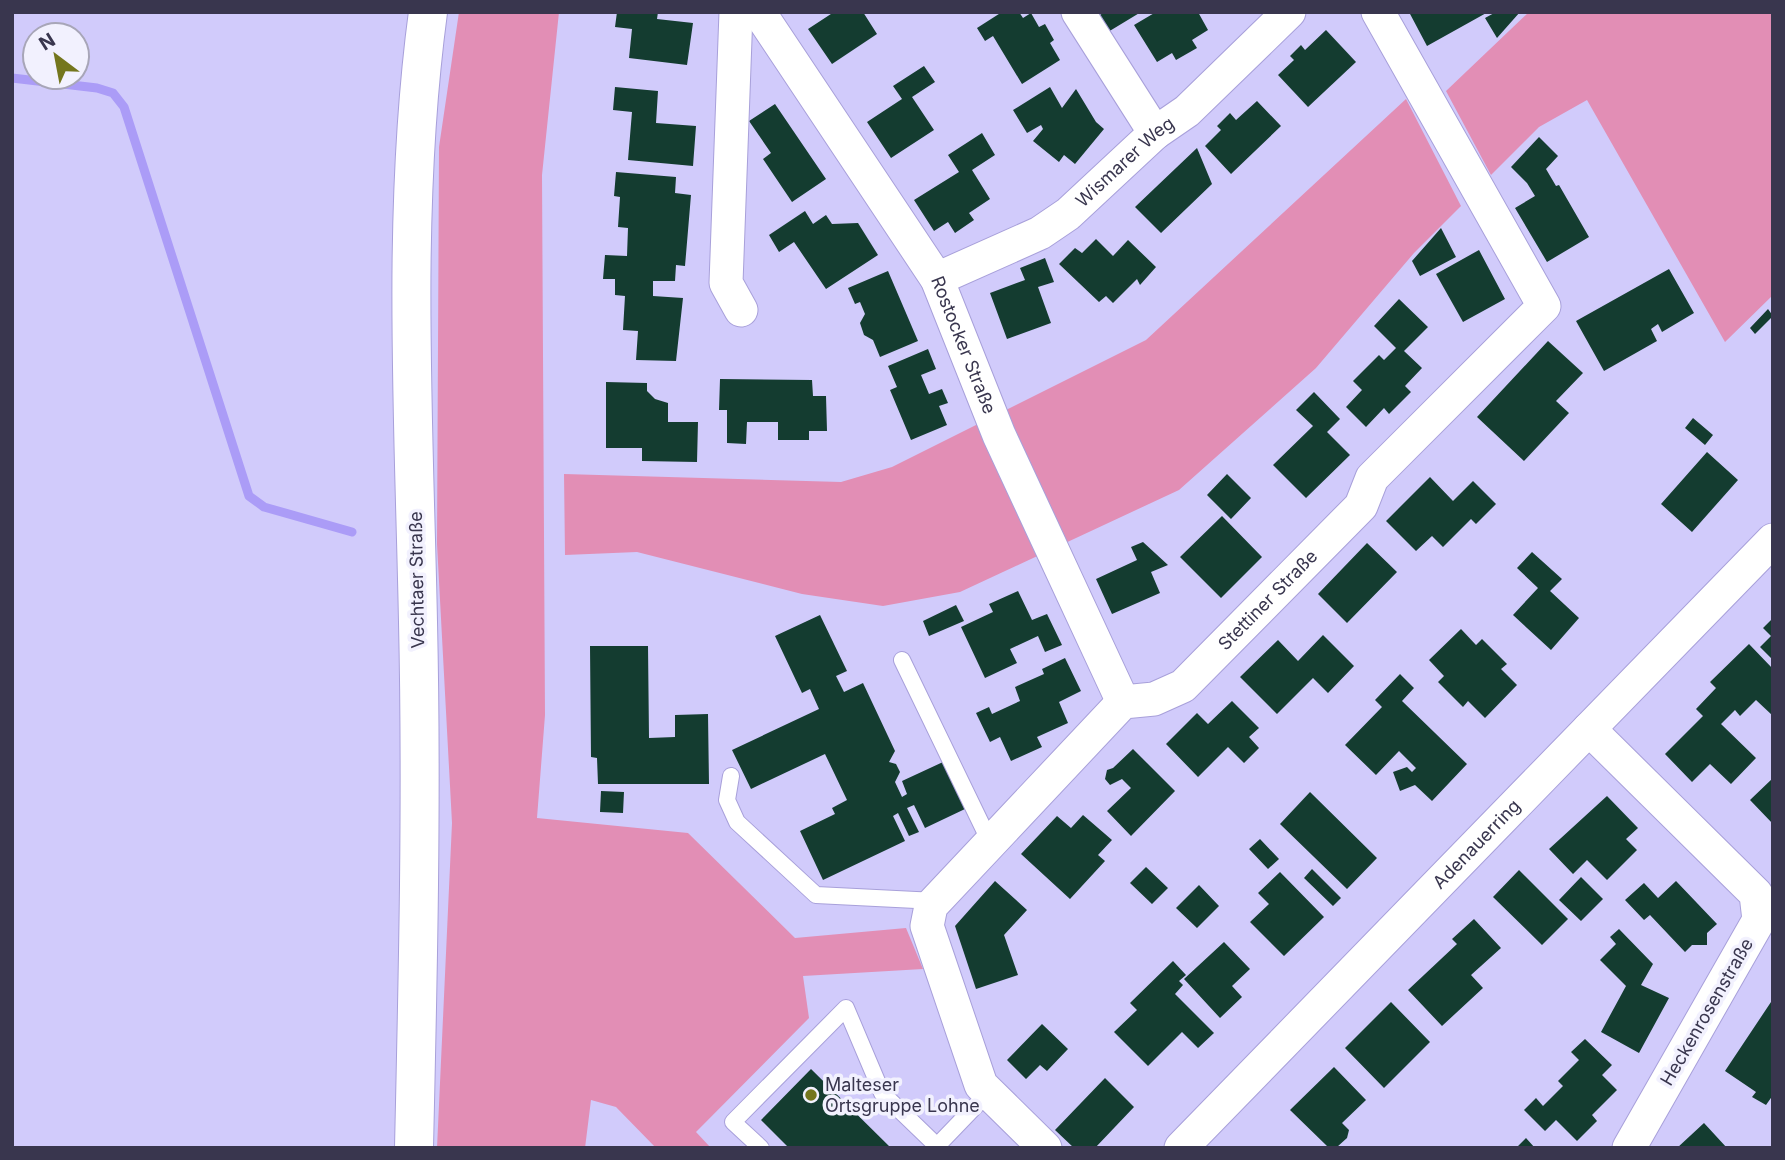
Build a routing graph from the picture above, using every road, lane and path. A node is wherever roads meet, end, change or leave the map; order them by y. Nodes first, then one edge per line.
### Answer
1 (428, 12) edge
2 (736, 12) edge
3 (759, 12) edge
4 (1078, 12) edge
5 (1289, 12) edge
6 (1378, 12) edge
7 (1155, 133) junction
8 (937, 279) junction
9 (741, 310) dead end
10 (1773, 540) edge
11 (902, 660) dead end
12 (1123, 702) junction
13 (1589, 729) junction
14 (731, 776) dead end
15 (990, 842) junction
16 (936, 901) junction
17 (988, 1093) junction
18 (414, 1148) edge
19 (761, 1148) edge
20 (1045, 1148) edge
21 (1181, 1148) edge
22 (1629, 1148) edge

1 - 18 main road, Vechtaer Straße
2 - 9 street
3 - 8 street, Rostocker Straße
4 - 7 street
5 - 7 street, Wismarer Weg
6 - 12 street, Stettiner Straße
7 - 8 street, Wismarer Weg
8 - 12 street, Rostocker Straße
10 - 13 street, Adenauerring
11 - 15 lane
12 - 15 street
13 - 21 street, Adenauerring
13 - 22 street, Heckenrosenstraße
14 - 16 lane
15 - 16 street
16 - 17 street
17 - 19 lane
17 - 20 street

